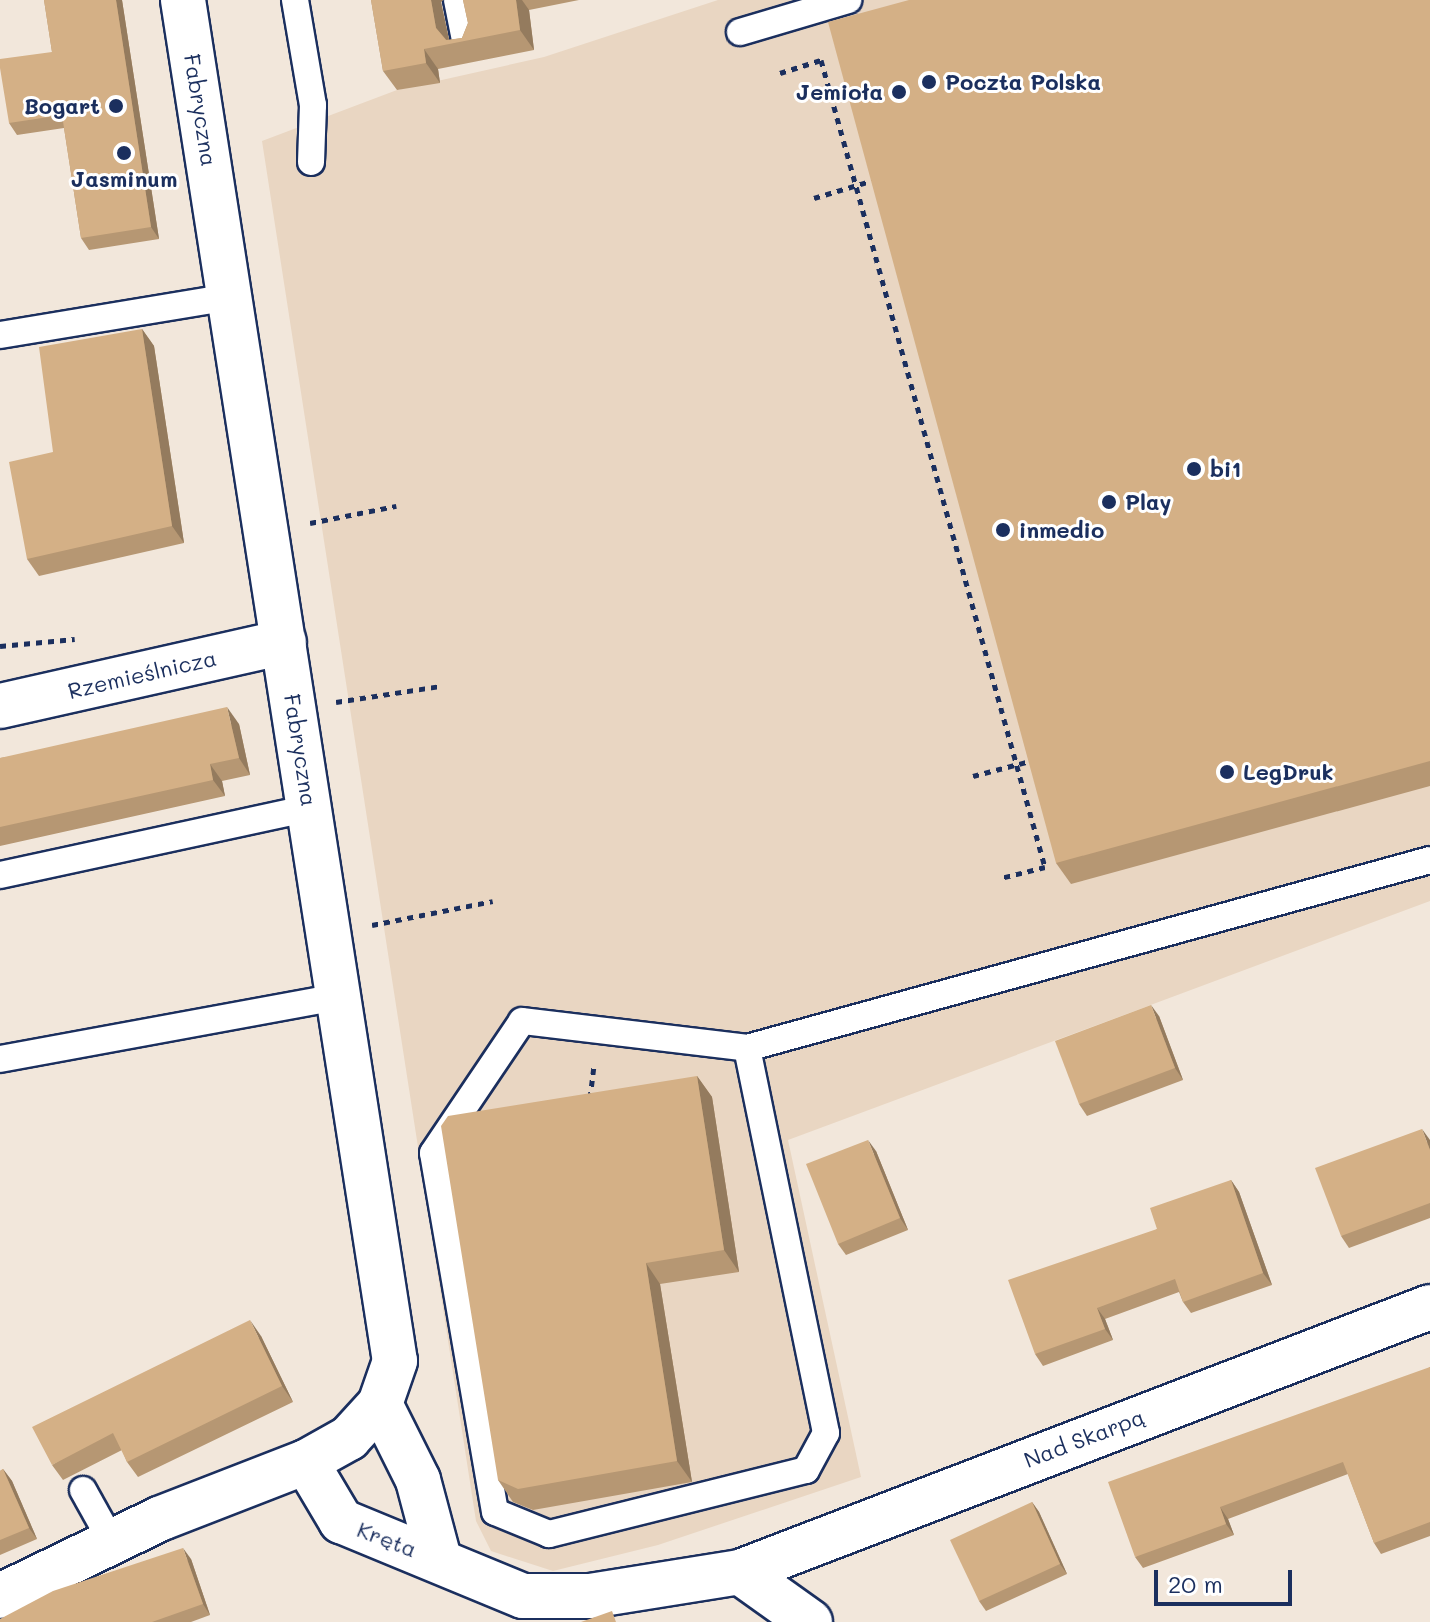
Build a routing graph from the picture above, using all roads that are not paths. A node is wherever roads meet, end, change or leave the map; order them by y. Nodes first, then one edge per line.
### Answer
1 (183, 0) edge
2 (295, 0) edge
3 (457, 0) edge
4 (848, 0) edge
5 (740, 32) dead end
6 (466, 45) edge
7 (311, 162) dead end
8 (230, 297) junction
9 (0, 335) edge
10 (284, 642) junction
11 (0, 706) edge
12 (310, 808) junction
13 (1430, 860) edge
14 (0, 875) edge
15 (342, 996) junction
16 (747, 1048) junction
17 (0, 1059) edge
18 (1430, 1307) edge
19 (380, 1404) junction
20 (306, 1462) junction
21 (83, 1490) dead end
22 (112, 1542) junction
23 (439, 1559) junction
24 (740, 1572) junction
25 (0, 1596) edge
26 (810, 1622) edge

1 - 8 street, Fabryczna
2 - 7 lane
3 - 6 lane
4 - 5 lane
8 - 9 lane
8 - 10 street, Fabryczna
10 - 11 street, Rzemieślnicza
10 - 12 street, Fabryczna
12 - 14 lane
12 - 15 street, Fabryczna
13 - 16 lane
15 - 17 lane
15 - 19 street, Fabryczna
16 - 16 lane
18 - 24 street, Nad Skarpą
19 - 20 street, Fabryczna
19 - 23 street
20 - 22 street
20 - 23 street, Kręta
21 - 22 lane
22 - 25 street
23 - 24 street, Kręta
24 - 26 street

